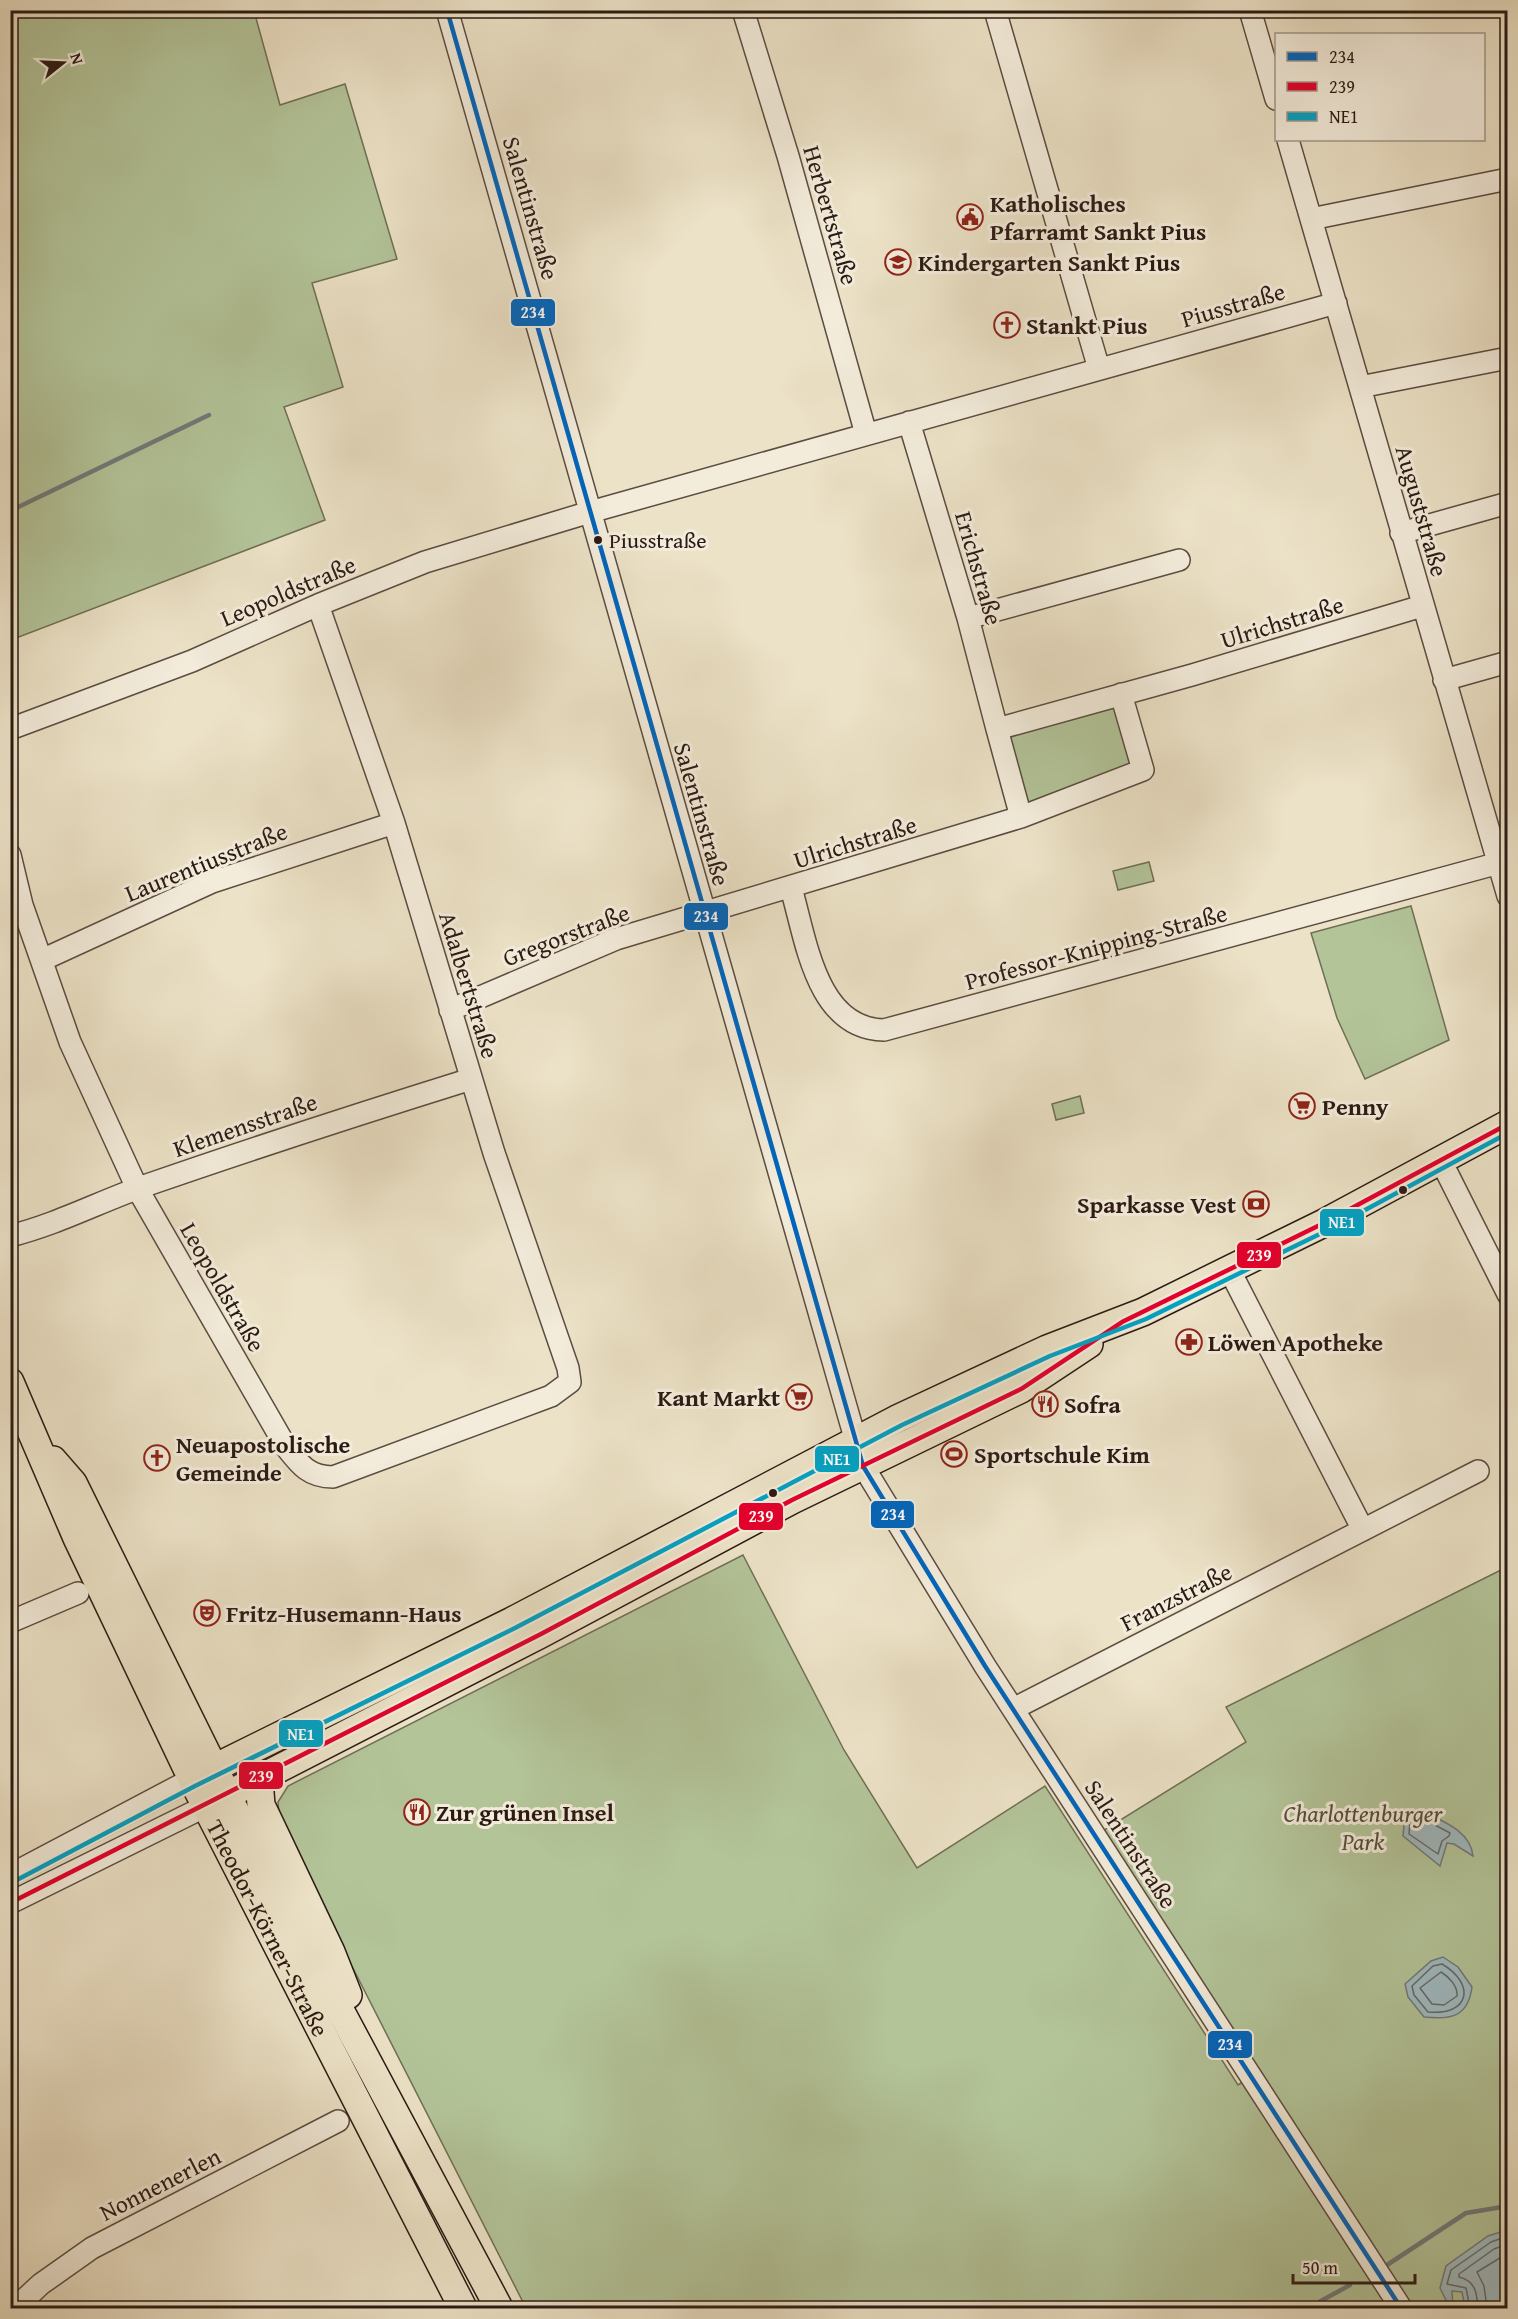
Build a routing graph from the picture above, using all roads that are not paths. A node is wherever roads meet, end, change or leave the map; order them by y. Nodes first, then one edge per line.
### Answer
1 (447, 10) edge
2 (743, 10) edge
3 (995, 10) edge
4 (1250, 10) edge
5 (1275, 96) edge
6 (1288, 141) edge
7 (1508, 179) edge
8 (1311, 219) junction
9 (1336, 303) junction
10 (1508, 358) edge
11 (1099, 369) junction
12 (1360, 387) junction
13 (909, 422) junction
14 (866, 434) junction
15 (1508, 503) edge
16 (590, 512) junction
17 (1401, 533) junction
18 (1179, 560) dead end
19 (318, 605) junction
20 (1422, 606) junction
21 (968, 618) junction
22 (1508, 662) edge
23 (1444, 680) junction
24 (1121, 694) junction
25 (10, 729) edge
26 (997, 729) junction
27 (1021, 817) junction
28 (394, 823) junction
29 (10, 855) edge
30 (1499, 863) junction
31 (791, 888) junction
32 (1508, 896) edge
33 (704, 915) junction
34 (42, 960) junction
35 (450, 1010) junction
36 (471, 1079) junction
37 (1508, 1124) edge
38 (1441, 1161) junction
39 (137, 1188) junction
40 (39, 1229) junction
41 (10, 1236) edge
42 (10, 1249) edge
43 (1230, 1270) junction
44 (1508, 1294) edge
45 (10, 1382) edge
46 (570, 1382) joint
47 (859, 1453) junction
48 (1478, 1471) dead end
49 (1362, 1530) junction
50 (78, 1593) dead end
51 (10, 1622) edge
52 (1013, 1709) junction
53 (203, 1774) junction
54 (259, 1779) junction
55 (216, 1801) junction
56 (10, 1875) edge
57 (10, 1903) edge
58 (380, 2083) junction
59 (338, 2121) dead end
60 (15, 2308) edge
61 (463, 2308) edge
62 (498, 2308) edge
63 (1401, 2308) edge

1 - 16 street, Salentinstraße
2 - 14 street, Herbertstraße
3 - 11 street
4 - 5 street
6 - 8 street, Auguststraße
7 - 8 street
8 - 9 street, Auguststraße
9 - 11 street, Piusstraße
9 - 12 street, Auguststraße
10 - 12 street
11 - 13 street, Piusstraße
12 - 17 street, Auguststraße
13 - 14 street, Piusstraße
13 - 21 street, Erichstraße
14 - 16 street, Piusstraße
15 - 17 street
16 - 19 street, Leopoldstraße
16 - 33 street, Salentinstraße
17 - 20 street, Auguststraße
18 - 21 street
19 - 25 street, Leopoldstraße
19 - 28 street, Adalbertstraße
20 - 23 street, Auguststraße
20 - 24 street, Ulrichstraße
21 - 26 street, Erichstraße
22 - 23 street
23 - 30 street, Auguststraße
24 - 26 street, Ulrichstraße
24 - 27 street, Ulrichstraße
26 - 27 street
27 - 31 street, Ulrichstraße
28 - 34 street, Laurentiusstraße
28 - 35 street, Adalbertstraße
29 - 34 street, Leopoldstraße
30 - 31 street, Professor-Knipping-Straße
30 - 32 street, Auguststraße
31 - 33 street, Ulrichstraße
33 - 35 street, Gregorstraße
33 - 47 street, Salentinstraße
34 - 39 street, Leopoldstraße
35 - 36 street, Adalbertstraße
36 - 39 street, Klemensstraße
36 - 46 street, Adalbertstraße
37 - 38 main road
38 - 43 main road
38 - 44 street
39 - 40 street, Klemensstraße
39 - 46 street, Leopoldstraße
40 - 41 street, Klemensstraße
40 - 42 street, Klemensstraße
43 - 47 main road
43 - 49 street
45 - 53 main road, Theodor-Körner-Straße
47 - 52 street, Salentinstraße
47 - 53 main road
47 - 54 main road
48 - 49 street, Franzstraße
49 - 52 street, Franzstraße
50 - 51 street
52 - 63 street, Salentinstraße
53 - 55 main road, Theodor-Körner-Straße
53 - 56 street
54 - 55 main road
54 - 58 main road, Theodor-Körner-Straße
55 - 57 street
55 - 58 main road, Theodor-Körner-Straße
55 - 61 main road, Theodor-Körner-Straße
58 - 62 main road, Theodor-Körner-Straße
59 - 60 street, Nonnenerlen

